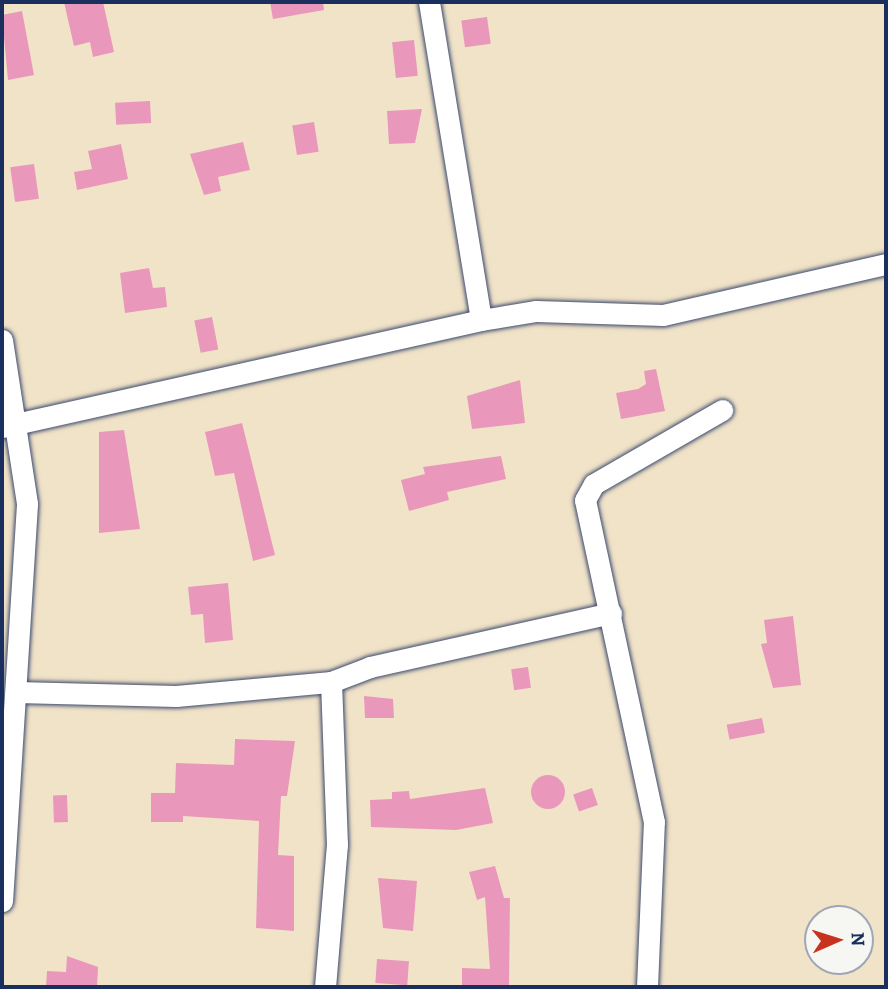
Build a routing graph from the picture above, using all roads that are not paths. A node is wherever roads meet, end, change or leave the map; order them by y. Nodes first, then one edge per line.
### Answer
1 (429, 2) edge
2 (886, 264) edge
3 (481, 320) junction
4 (2, 340) edge
5 (722, 410) dead end
6 (10, 425) edge
7 (611, 613) junction
8 (331, 682) junction
9 (16, 692) junction
10 (2, 901) edge
11 (324, 987) edge
12 (647, 987) edge

1 - 3 street
2 - 3 street
3 - 6 street
4 - 6 street
5 - 7 street
6 - 9 street
7 - 8 street
7 - 12 street
8 - 9 street
8 - 11 street
9 - 10 street

